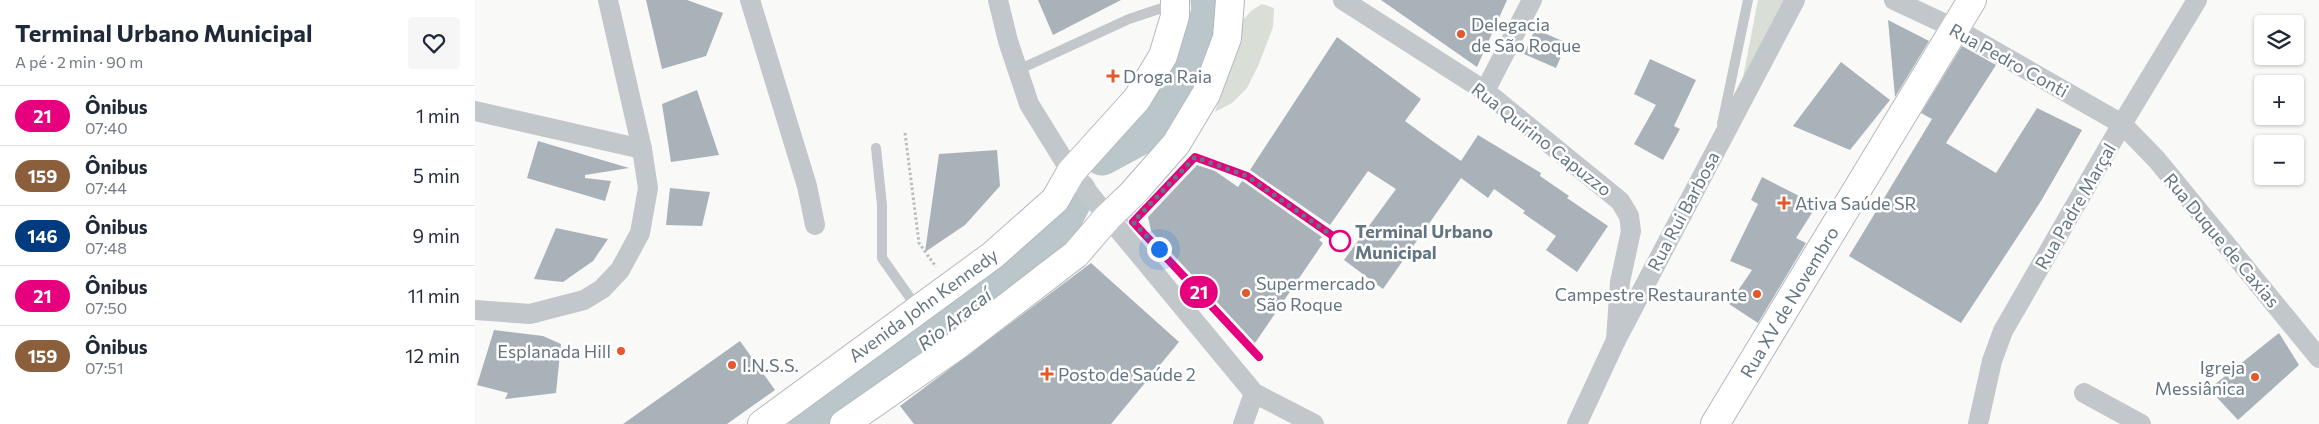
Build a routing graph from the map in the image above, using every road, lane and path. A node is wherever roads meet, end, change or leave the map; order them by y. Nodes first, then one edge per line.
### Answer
1 (608, 0) edge
2 (750, 0) edge
3 (998, 0) edge
4 (1230, 0) edge
5 (1343, 0) edge
6 (1532, 0) edge
7 (1748, 0) edge
8 (1795, 0) edge
9 (1894, 0) edge
10 (1972, 0) edge
11 (2197, 0) edge
12 (1175, 2) edge
13 (1956, 29) junction
14 (1018, 70) junction
15 (1485, 91) junction
16 (475, 111) edge
17 (2122, 124) junction
18 (905, 133) dead end
19 (876, 148) dead end
20 (642, 149) junction
21 (1715, 151) junction
22 (1073, 175) junction
23 (1115, 214) junction
24 (815, 225) dead end
25 (1340, 241) dead end
26 (949, 286) junction
27 (918, 309) junction
28 (475, 310) edge
29 (1616, 340) junction
30 (1259, 357) dead end
31 (2319, 358) edge
32 (2084, 392) dead end
33 (1255, 393) junction
34 (761, 424) edge
35 (844, 424) edge
36 (1243, 424) edge
37 (1314, 424) edge
38 (1577, 424) edge
39 (1715, 424) edge
40 (1978, 424) edge
41 (2141, 424) edge

1 - 20 street
2 - 24 street
3 - 14 street
4 - 23 main road
5 - 15 street, Rua Quirino Capuzzo
6 - 15 street
7 - 21 lane
8 - 21 street, Rua Rui Barbosa
9 - 13 street, Rua Pedro Conti
10 - 13 main road, Rua XV de Novembro
11 - 17 street, Rua Padre Marçal
12 - 14 lane
12 - 22 main road, Avenida John Kennedy
13 - 17 street, Rua Pedro Conti
13 - 39 main road, Rua XV de Novembro
14 - 22 street
15 - 29 street, Rua Quirino Capuzzo
16 - 20 street
17 - 31 street, Rua Duque de Caxias
17 - 40 street, Rua Padre Marçal
18 - 26 path
19 - 27 lane
20 - 28 street
21 - 29 street, Rua Rui Barbosa
22 - 23 street
22 - 26 main road, Avenida John Kennedy
23 - 25 lane
23 - 30 lane
23 - 33 street
23 - 35 main road
26 - 27 main road, Avenida John Kennedy
27 - 34 main road, Avenida John Kennedy
29 - 38 street, Rua Rui Barbosa
32 - 41 street
33 - 36 street
33 - 37 street

